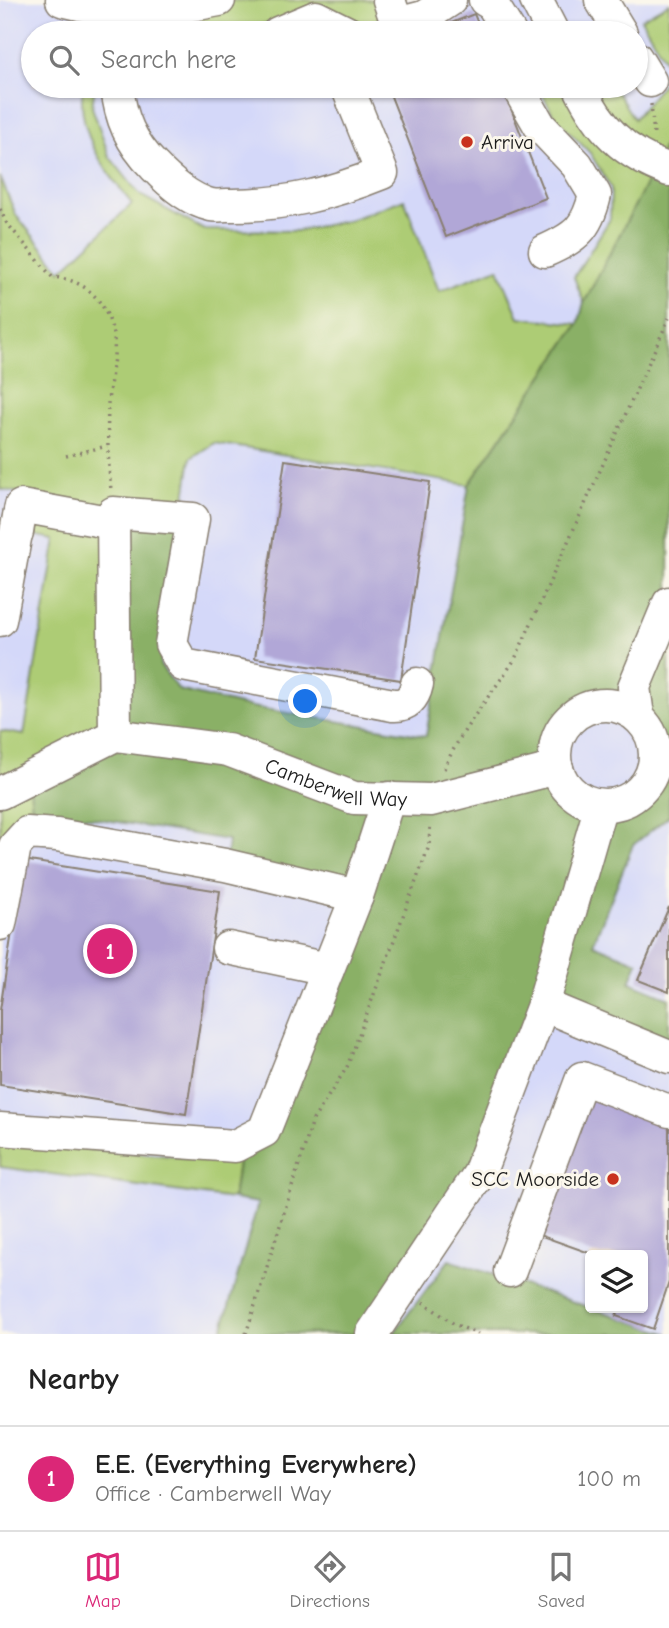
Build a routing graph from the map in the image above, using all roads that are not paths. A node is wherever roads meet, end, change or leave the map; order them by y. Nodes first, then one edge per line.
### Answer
1 (62, 0) edge
2 (219, 0) edge
3 (450, 0) edge
4 (485, 0) edge
5 (536, 0) edge
6 (601, 0) edge
7 (154, 5) edge
8 (387, 19) edge
9 (306, 21) edge
10 (324, 21) edge
11 (503, 21) edge
12 (547, 21) edge
13 (614, 21) edge
14 (118, 98) edge
15 (352, 98) edge
16 (524, 98) edge
17 (585, 98) edge
18 (663, 167) edge
19 (545, 251) dead end
20 (113, 518) junction
21 (669, 603) edge
22 (0, 620) edge
23 (417, 684) dead end
24 (636, 702) junction
25 (115, 735) junction
26 (662, 754) edge
27 (557, 768) junction
28 (0, 793) edge
29 (389, 798) junction
30 (601, 805) junction
31 (357, 896) junction
32 (0, 924) edge
33 (228, 948) dead end
34 (328, 969) junction
35 (543, 1005) junction
36 (668, 1056) edge
37 (659, 1107) edge
38 (0, 1129) edge
39 (510, 1271) dead end
40 (372, 1334) edge

1 - 7 street
2 - 7 street
3 - 8 street
4 - 11 street
5 - 12 street
6 - 13 street
9 - 10 street
14 - 15 street
16 - 19 street
17 - 18 street
20 - 22 street
20 - 23 street
20 - 25 street
21 - 24 street
24 - 26 street
24 - 27 street
25 - 28 street
25 - 29 street, Camberwell Way
26 - 30 street
27 - 29 street, Camberwell Way
27 - 30 street
29 - 31 street
30 - 35 street
31 - 32 street
31 - 34 street
33 - 34 street
34 - 38 street
35 - 36 street
35 - 40 street
36 - 37 street
37 - 39 street

